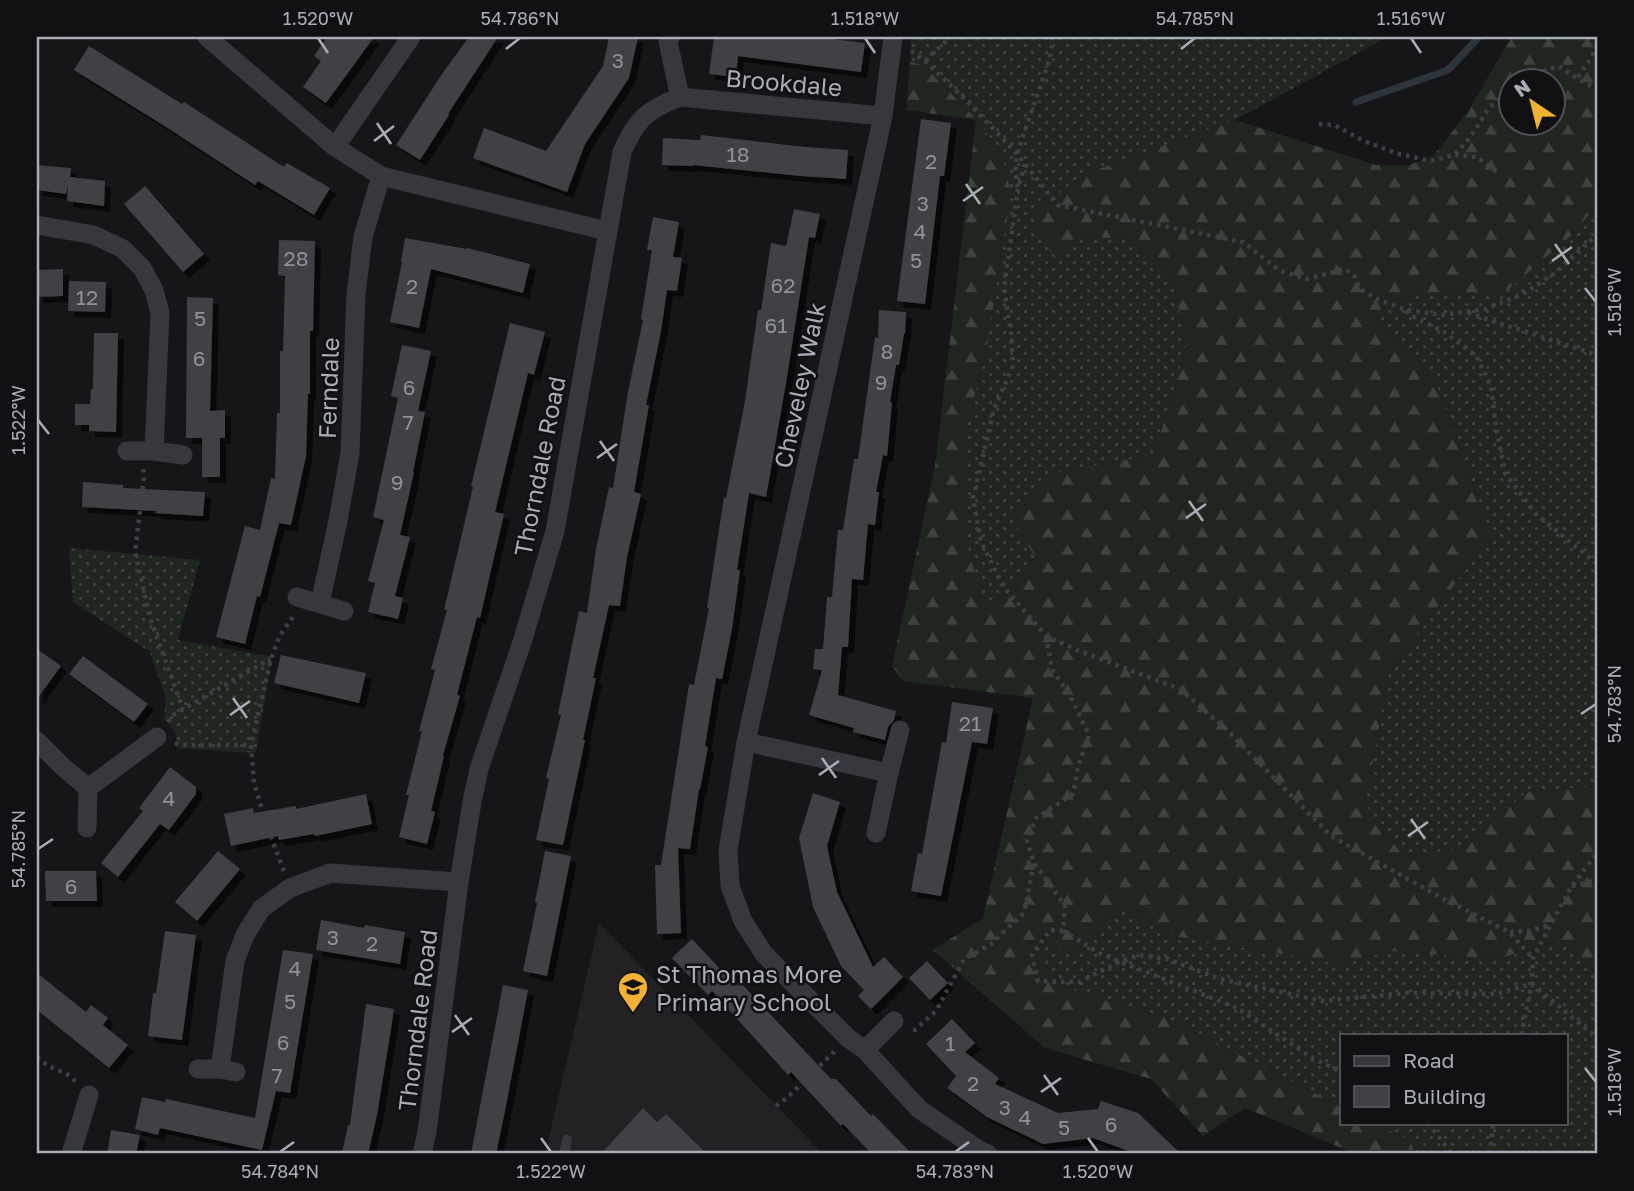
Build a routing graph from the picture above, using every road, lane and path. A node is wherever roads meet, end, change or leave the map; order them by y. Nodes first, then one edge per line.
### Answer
1 (207, 37) edge
2 (411, 37) edge
3 (670, 37) edge
4 (950, 37) edge
5 (1053, 37) edge
6 (893, 42) edge
7 (1597, 44) edge
8 (925, 61) junction
9 (1568, 72) edge
10 (1578, 77) junction
11 (1597, 88) edge
12 (680, 97) junction
13 (1498, 100) edge
14 (883, 116) junction
15 (1319, 124) dead end
16 (335, 146) junction
17 (1017, 154) junction
18 (1454, 155) junction
19 (1024, 164) junction
20 (1497, 172) dead end
21 (381, 176) junction
22 (1018, 189) junction
23 (37, 225) edge
24 (607, 231) junction
25 (1597, 235) edge
26 (1301, 260) dead end
27 (1296, 276) junction
28 (1406, 310) junction
29 (1463, 312) junction
30 (1597, 355) edge
31 (127, 451) dead end
32 (153, 451) junction
33 (183, 455) dead end
34 (144, 478) dead end
35 (1597, 564) edge
36 (297, 597) joint
37 (320, 603) junction
38 (344, 611) dead end
39 (1046, 636) junction
40 (271, 659) junction
41 (183, 709) junction
42 (900, 730) dead end
43 (157, 737) junction
44 (37, 741) edge
45 (746, 742) junction
46 (251, 745) junction
47 (889, 773) junction
48 (88, 788) junction
49 (87, 828) dead end
50 (876, 833) dead end
51 (1597, 853) edge
52 (1034, 863) junction
53 (1597, 880) edge
54 (458, 882) junction
55 (1571, 887) junction
56 (290, 888) junction
57 (1551, 925) junction
58 (1063, 931) junction
59 (1509, 932) junction
60 (1533, 958) junction
61 (1119, 962) junction
62 (1532, 984) junction
63 (894, 1021) joint
64 (1521, 1034) edge
65 (848, 1038) junction
66 (1597, 1038) edge
67 (865, 1050) junction
68 (37, 1057) edge
69 (198, 1069) dead end
70 (1340, 1071) edge
71 (89, 1095) joint
72 (776, 1106) dead end
73 (1429, 1124) edge
74 (1493, 1124) edge
75 (567, 1140) dead end
76 (71, 1154) edge
77 (422, 1154) edge
78 (564, 1154) edge
79 (988, 1154) edge
80 (1452, 1154) edge
81 (1490, 1154) edge

1 - 16 street
2 - 16 street
3 - 12 street
4 - 8 path
5 - 17 path
6 - 8 path
6 - 14 street, Cheveley Walk
7 - 10 path
8 - 17 path
9 - 10 path
10 - 11 path
12 - 14 street, Brookdale
12 - 24 street
13 - 18 path
14 - 45 street, Cheveley Walk
15 - 18 path
16 - 21 street
17 - 19 path
17 - 22 path
18 - 20 path
19 - 22 path
19 - 27 path
21 - 24 street
21 - 37 street, Ferndale
22 - 39 path
23 - 32 street
24 - 54 street, Thorndale Road
25 - 29 path
26 - 27 path
27 - 28 path
28 - 29 path
28 - 35 path
29 - 30 path
31 - 32 street
32 - 33 street
34 - 41 path
36 - 37 street
36 - 40 path
37 - 38 street
39 - 52 path
39 - 59 path
40 - 41 path
40 - 46 path
41 - 43 path
42 - 47 street
43 - 46 path
43 - 48 street
44 - 48 street
45 - 47 street
45 - 65 street, Cheveley Walk
46 - 56 path
47 - 50 street
48 - 49 street
51 - 55 path
52 - 58 path
52 - 63 path
53 - 55 path
54 - 56 street
54 - 77 street, Thorndale Road
55 - 57 path
56 - 69 street
57 - 59 path
57 - 60 path
58 - 61 path
58 - 61 path
59 - 60 path
60 - 62 path
61 - 62 path
61 - 70 path
62 - 64 path
62 - 66 path
63 - 67 street
65 - 67 street, Cheveley Walk
65 - 72 path
67 - 79 street, Cheveley Walk
68 - 71 path
71 - 76 street
73 - 80 path
74 - 81 path
75 - 78 lane

